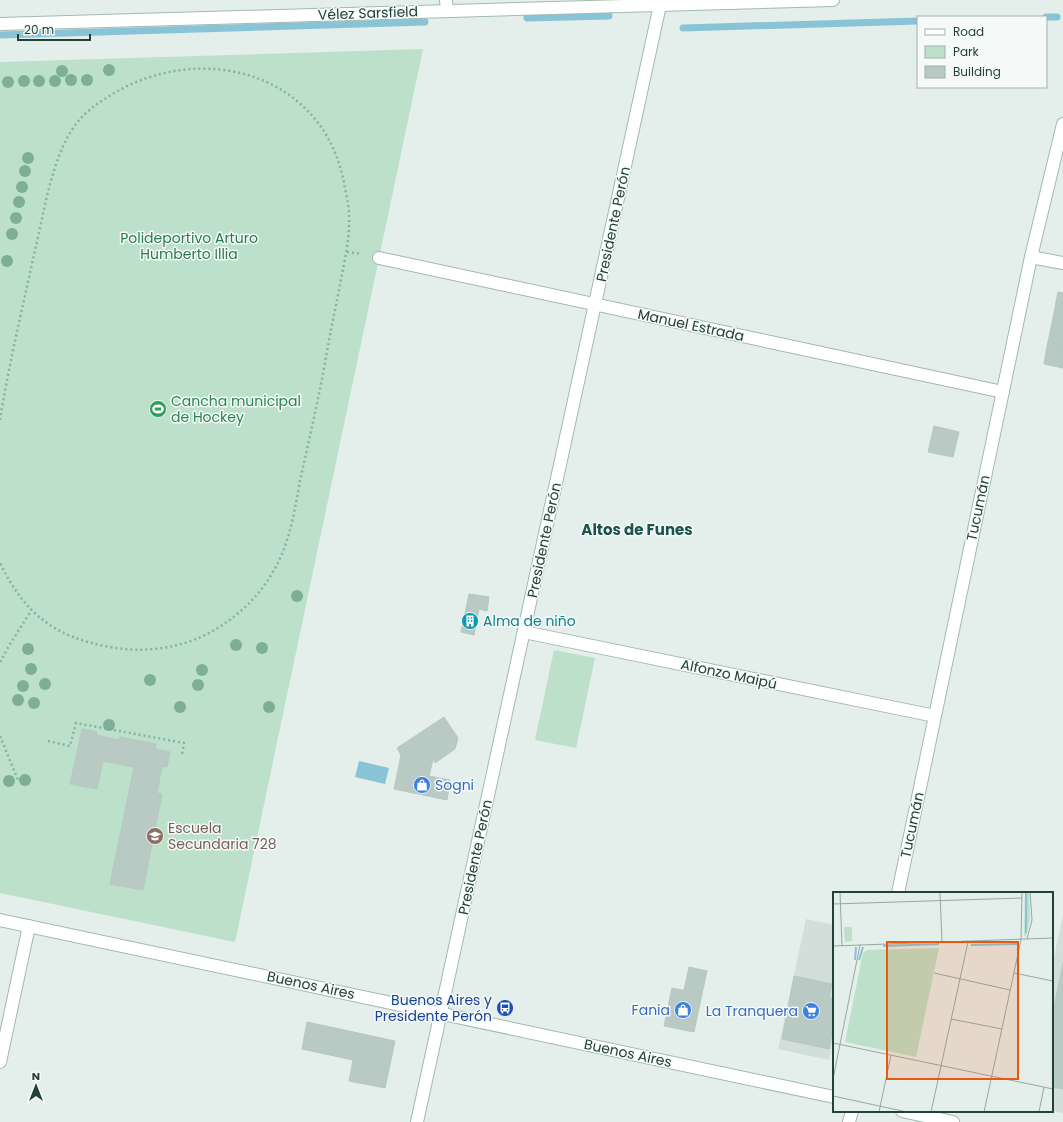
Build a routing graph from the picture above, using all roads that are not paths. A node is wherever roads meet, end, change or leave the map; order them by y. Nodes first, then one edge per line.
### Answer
1 (833, 0) edge
2 (660, 5) junction
3 (447, 6) edge
4 (0, 24) edge
5 (1063, 124) edge
6 (1031, 257) junction
7 (379, 258) dead end
8 (1063, 263) edge
9 (595, 305) junction
10 (1003, 392) junction
11 (524, 632) junction
12 (935, 716) junction
13 (898, 892) edge
14 (0, 920) edge
15 (29, 926) junction
16 (441, 1013) junction
17 (0, 1062) edge
18 (833, 1097) edge
19 (852, 1112) edge
20 (907, 1112) edge
21 (417, 1122) edge
22 (849, 1122) edge
23 (953, 1122) edge

1 - 2 street, Vélez Sarsfield
2 - 3 street, Vélez Sarsfield
2 - 9 street, Presidente Perón
3 - 4 street, Vélez Sarsfield
5 - 6 street, Tucumán
6 - 8 street
6 - 10 street, Tucumán
7 - 9 street, Manuel Estrada
9 - 10 street, Manuel Estrada
9 - 11 street, Presidente Perón
10 - 12 street, Tucumán
11 - 12 street, Alfonzo Maipú
11 - 16 street, Presidente Perón
12 - 13 street, Tucumán
14 - 15 street, Buenos Aires
15 - 16 street, Buenos Aires
15 - 17 street
16 - 18 street, Buenos Aires
16 - 21 street, Presidente Perón
19 - 22 street
20 - 23 street

